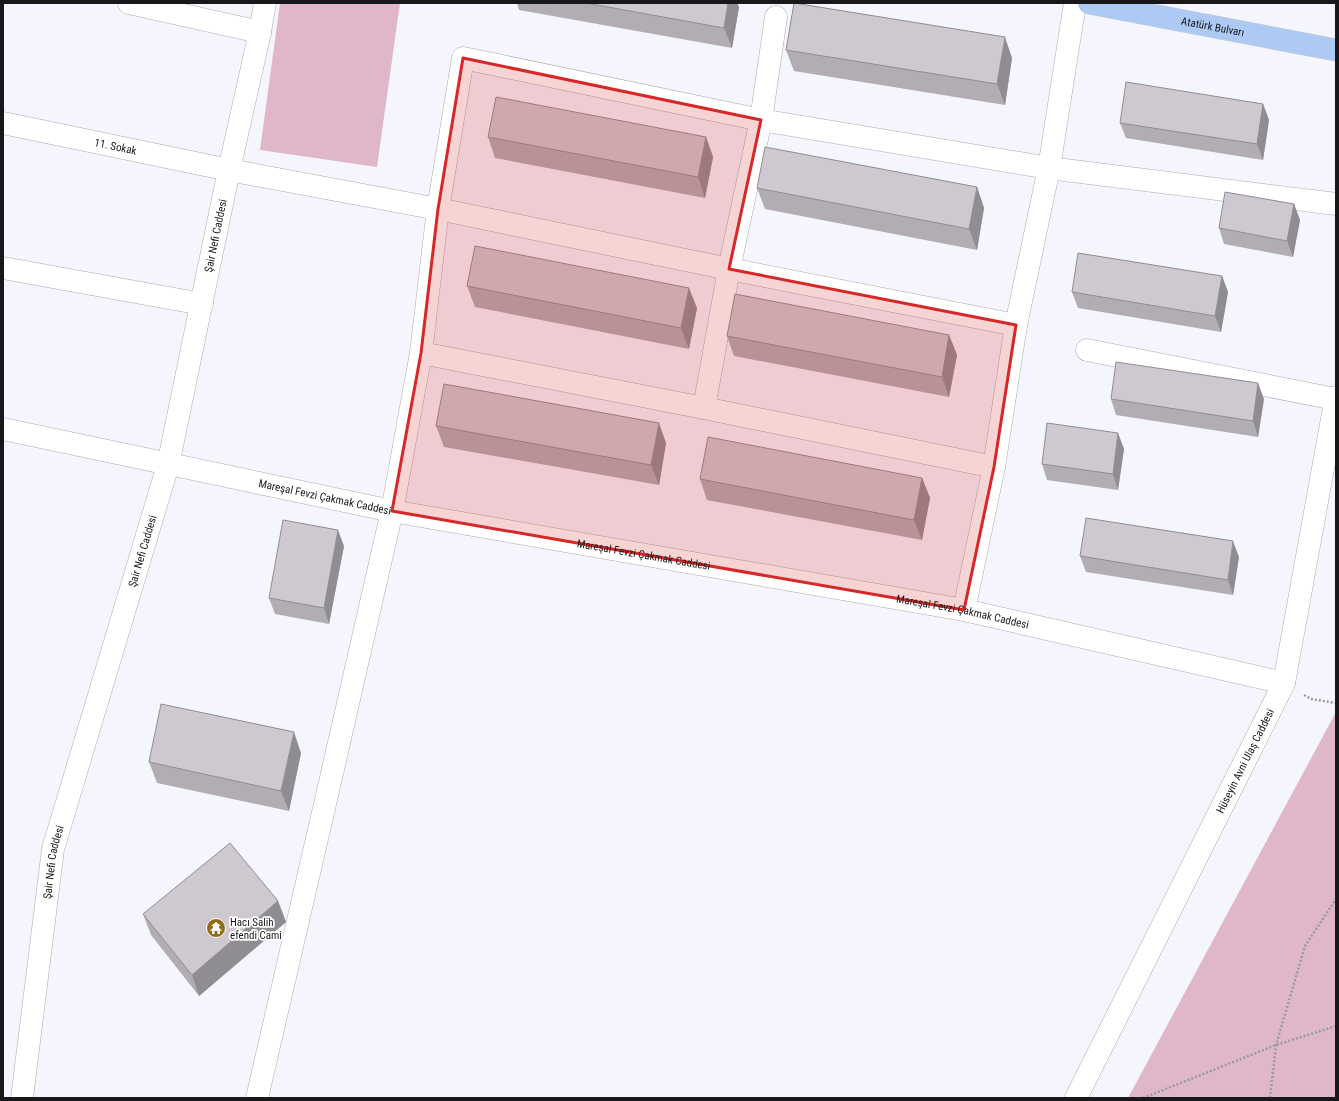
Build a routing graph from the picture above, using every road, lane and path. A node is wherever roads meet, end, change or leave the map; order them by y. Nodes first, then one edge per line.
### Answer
1 (129, 3) edge
2 (265, 3) edge
3 (1075, 3) edge
4 (1089, 3) edge
5 (776, 17) dead end
6 (260, 32) junction
7 (1336, 50) edge
8 (762, 120) junction
9 (3, 123) edge
10 (1049, 168) junction
11 (229, 170) junction
12 (1336, 204) edge
13 (438, 209) junction
14 (3, 268) edge
15 (729, 269) junction
16 (202, 304) junction
17 (1016, 325) junction
18 (1087, 350) dead end
19 (421, 353) junction
20 (1336, 398) edge
21 (704, 408) junction
22 (3, 429) edge
23 (168, 465) junction
24 (994, 467) junction
25 (392, 511) junction
26 (964, 610) junction
27 (1284, 683) junction
28 (1336, 704) edge
29 (1336, 899) edge
30 (1336, 1026) edge
31 (1276, 1045) junction
32 (22, 1098) edge
33 (257, 1098) edge
34 (1076, 1098) edge
35 (1143, 1098) edge
36 (1270, 1098) edge

1 - 6 street
2 - 6 street, Şair Nefi Caddesi
3 - 10 street
4 - 7 main road, Atatürk Bulvarı
5 - 8 street
6 - 11 street, Şair Nefi Caddesi
8 - 10 street
8 - 13 street
8 - 15 street
9 - 11 street, 11. Sokak
10 - 12 street
10 - 17 street
11 - 13 street, 11. Sokak
11 - 16 street, Şair Nefi Caddesi
13 - 15 street, 11. Sokak
13 - 19 street
14 - 16 street
15 - 17 street, 11. Sokak
15 - 21 street
16 - 23 street, Şair Nefi Caddesi
17 - 24 street
18 - 20 street
19 - 21 street
19 - 25 street
20 - 27 street, Hüseyin Avni Ulaş Caddesi
21 - 24 street
22 - 23 street, Mareşal Fevzi Çakmak Caddesi
23 - 25 street, Mareşal Fevzi Çakmak Caddesi
23 - 32 street, Şair Nefi Caddesi
24 - 26 street
25 - 26 street, Mareşal Fevzi Çakmak Caddesi
25 - 33 street
26 - 27 street, Mareşal Fevzi Çakmak Caddesi
27 - 28 path
27 - 34 street, Hüseyin Avni Ulaş Caddesi
29 - 31 path
30 - 31 path
31 - 35 path
31 - 36 path

